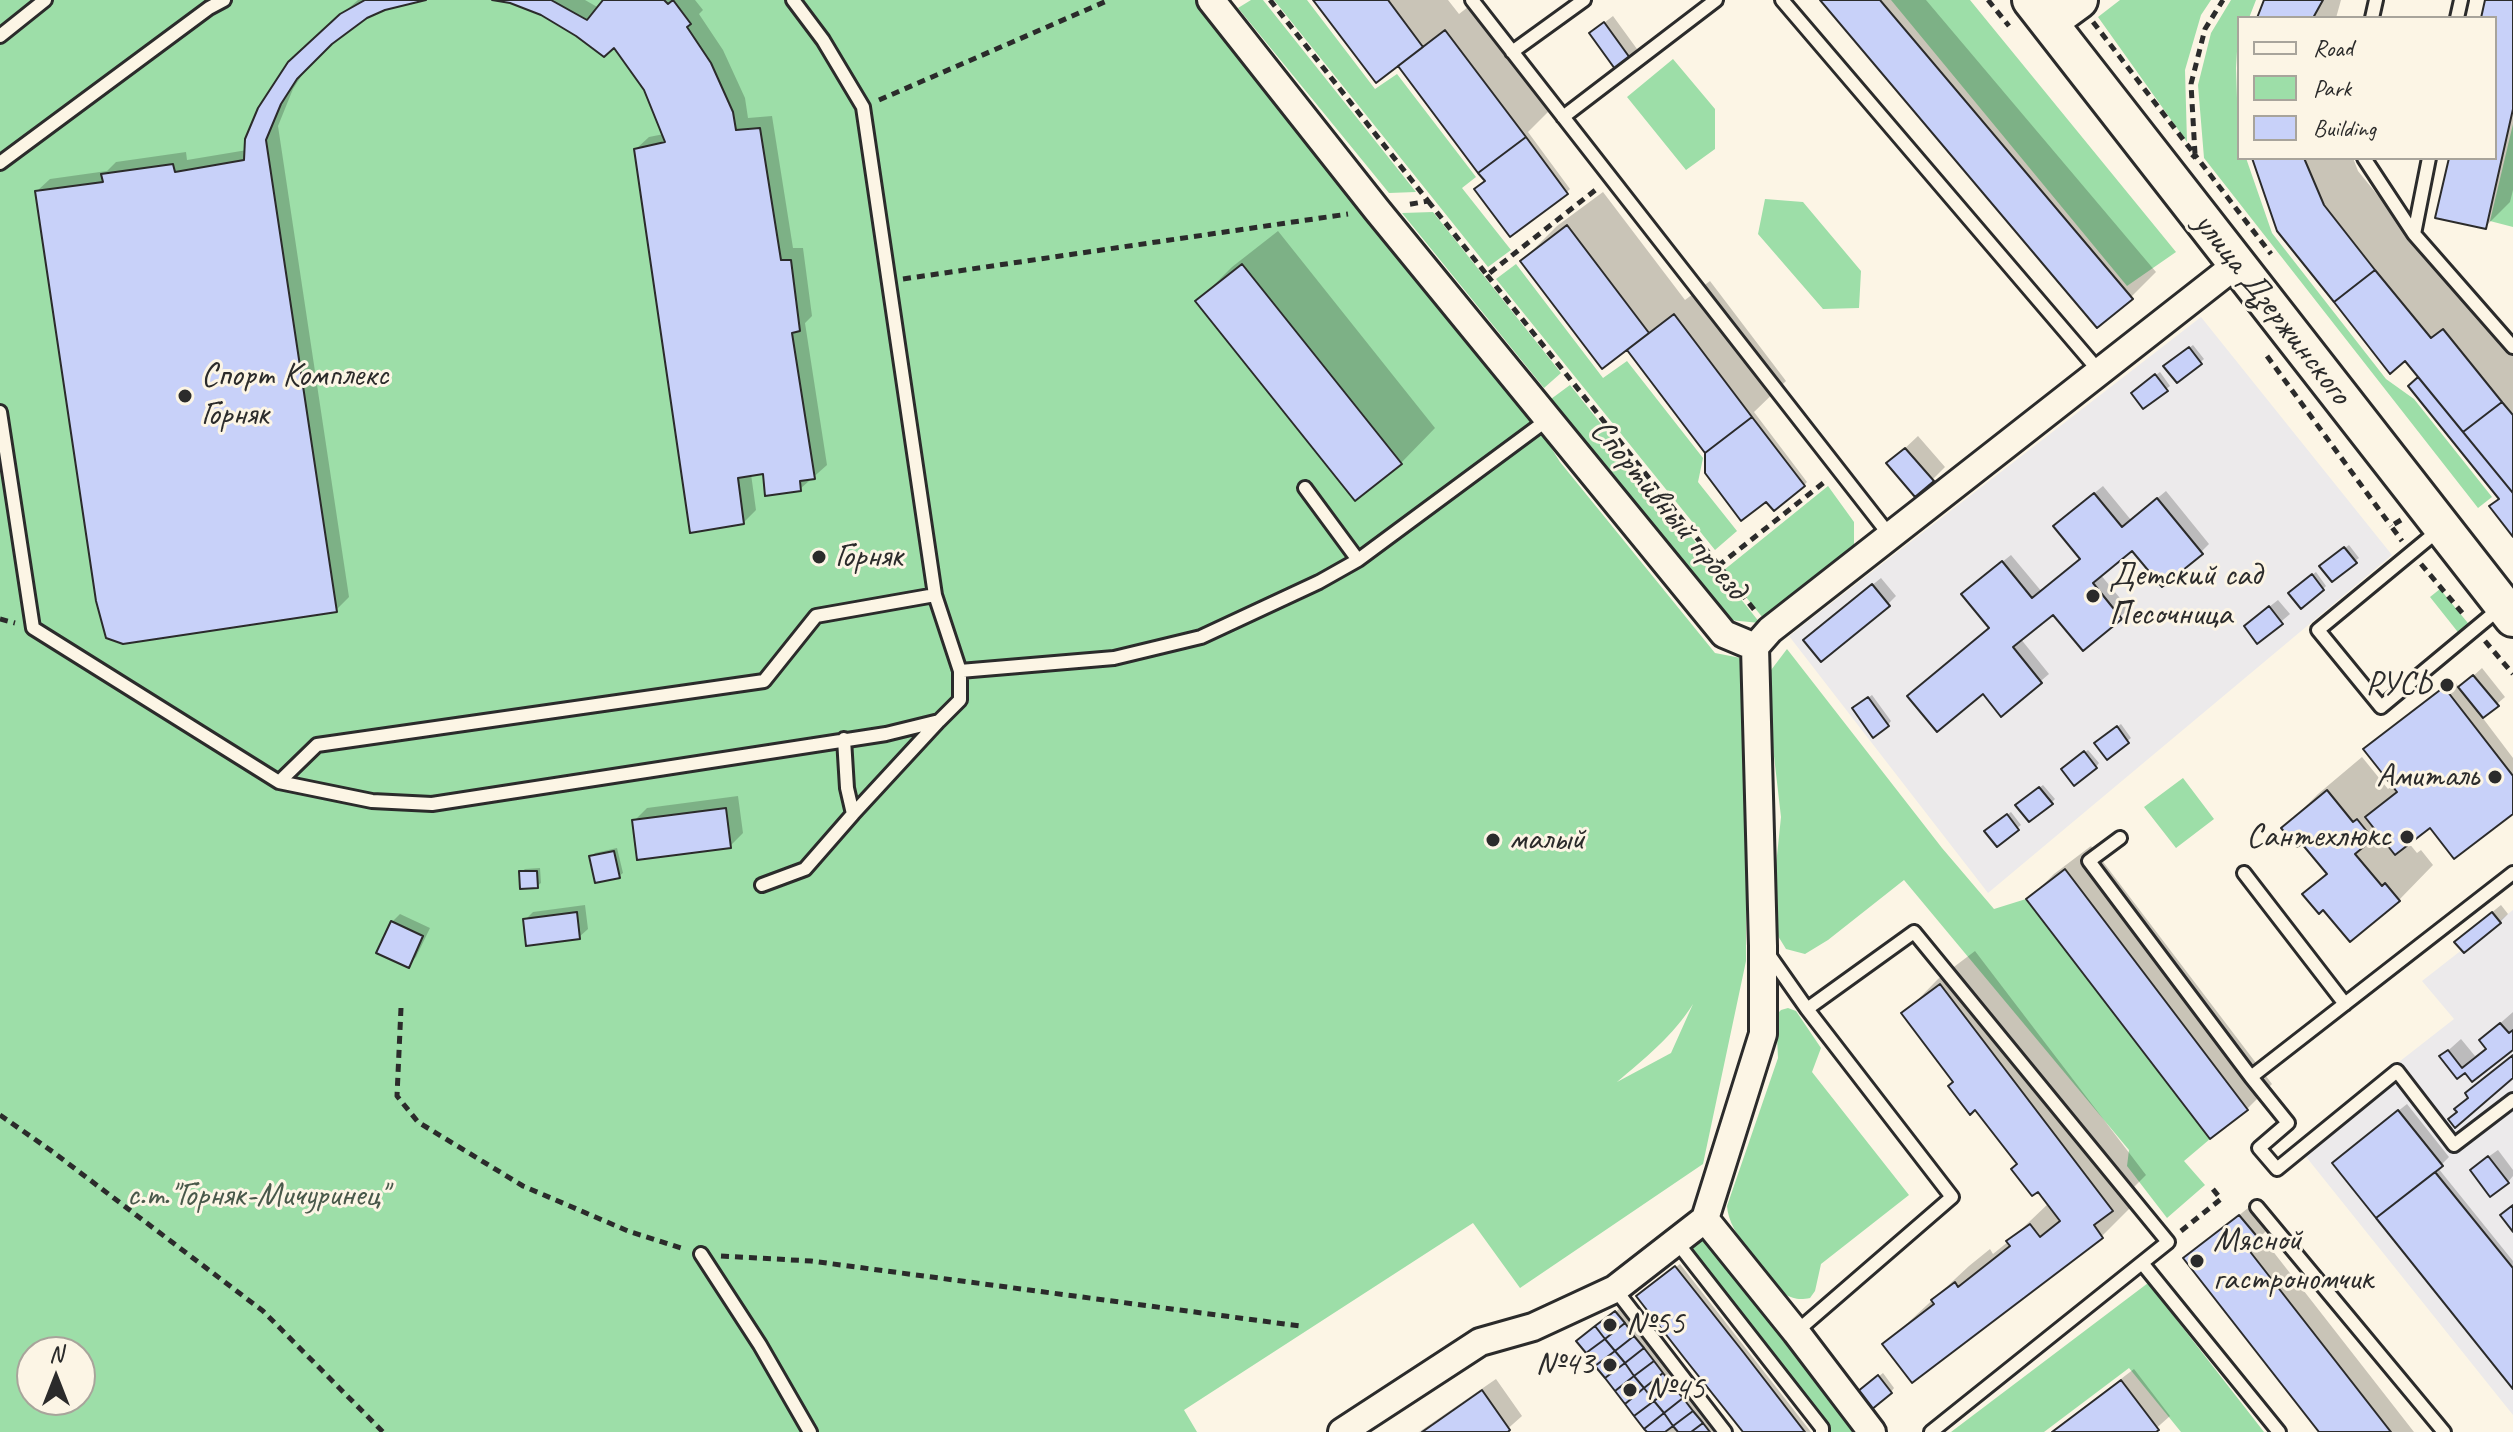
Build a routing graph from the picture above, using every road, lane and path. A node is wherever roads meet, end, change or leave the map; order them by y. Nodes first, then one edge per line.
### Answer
1 (45, 0) edge
2 (224, 0) edge
3 (793, 0) edge
4 (1109, 0) edge
5 (1211, 0) edge
6 (1270, 0) edge
7 (1472, 0) edge
8 (1584, 0) edge
9 (1716, 0) edge
10 (1782, 0) edge
11 (2223, 0) edge
12 (2059, 6) edge
13 (0, 36) edge
14 (1512, 52) junction
15 (863, 107) junction
16 (1563, 117) junction
17 (2365, 160) edge
18 (2429, 160) edge
19 (0, 163) edge
20 (1598, 188) dead end
21 (1428, 201) junction
22 (1377, 210) junction
23 (2414, 234) junction
24 (2237, 264) junction
25 (1487, 275) junction
26 (890, 281) junction
27 (2258, 344) dead end
28 (2513, 347) edge
29 (2099, 371) junction
30 (0, 412) edge
31 (1547, 420) junction
32 (1839, 471) junction
33 (1305, 488) dead end
34 (2391, 526) dead end
35 (2442, 527) junction
36 (1891, 537) junction
37 (1358, 560) junction
38 (1718, 566) junction
39 (935, 595) junction
40 (2508, 611) edge
41 (1762, 638) junction
42 (960, 671) junction
43 (939, 721) junction
44 (844, 739) junction
45 (279, 782) junction
46 (853, 814) junction
47 (2120, 838) dead end
48 (2244, 873) dead end
49 (2513, 873) edge
50 (762, 885) dead end
51 (1763, 946) junction
52 (2345, 1004) junction
53 (401, 1008) dead end
54 (1807, 1009) junction
55 (2251, 1077) junction
56 (2513, 1100) edge
57 (0, 1115) edge
58 (2212, 1188) dead end
59 (2257, 1207) dead end
60 (1705, 1219) junction
61 (1676, 1241) junction
62 (2168, 1242) junction
63 (701, 1254) junction
64 (2142, 1263) junction
65 (1615, 1289) junction
66 (1300, 1326) dead end
67 (1796, 1332) junction
68 (383, 1432) edge
69 (810, 1432) edge
70 (1342, 1432) edge
71 (1725, 1432) edge
72 (1822, 1432) edge
73 (1872, 1432) edge
74 (1931, 1432) edge
75 (2279, 1432) edge
76 (2444, 1432) edge

1 - 13 lane
2 - 19 lane
3 - 15 lane
4 - 15 path
5 - 22 street, Спортивный проезд
6 - 21 path
7 - 14 lane
8 - 14 lane
9 - 16 lane
10 - 29 lane
11 - 12 path
12 - 24 main road, улица Дзержинского
14 - 16 lane
15 - 26 lane
16 - 32 lane
17 - 23 lane
18 - 23 lane
20 - 25 path
21 - 22 path
21 - 25 path
22 - 26 path
22 - 31 street, Спортивный проезд
23 - 28 lane
24 - 29 street, Спортивный проезд
24 - 35 main road, улица Дзержинского
25 - 38 path
26 - 39 lane
27 - 34 path
29 - 36 street, Спортивный проезд
30 - 45 lane
31 - 37 lane
31 - 41 street, Спортивный проезд
32 - 36 lane
32 - 38 path
33 - 37 lane
35 - 40 main road, улица Дзержинского
35 - 40 lane
36 - 41 street, Спортивный проезд
37 - 42 lane
38 - 41 path
39 - 42 lane
39 - 45 lane
41 - 51 street
42 - 43 lane
43 - 44 lane
43 - 46 lane
44 - 45 lane
44 - 46 lane
46 - 50 lane
47 - 55 lane
48 - 52 lane
49 - 52 lane
51 - 54 lane
51 - 60 street
52 - 55 lane
53 - 63 path
54 - 62 lane
54 - 67 lane
55 - 56 lane
57 - 68 path
58 - 62 path
59 - 76 lane
60 - 61 street
60 - 67 street
61 - 65 street
61 - 72 lane
62 - 64 lane
63 - 66 path
63 - 69 lane
64 - 74 lane
64 - 75 lane
65 - 70 street
65 - 71 lane
67 - 73 street

